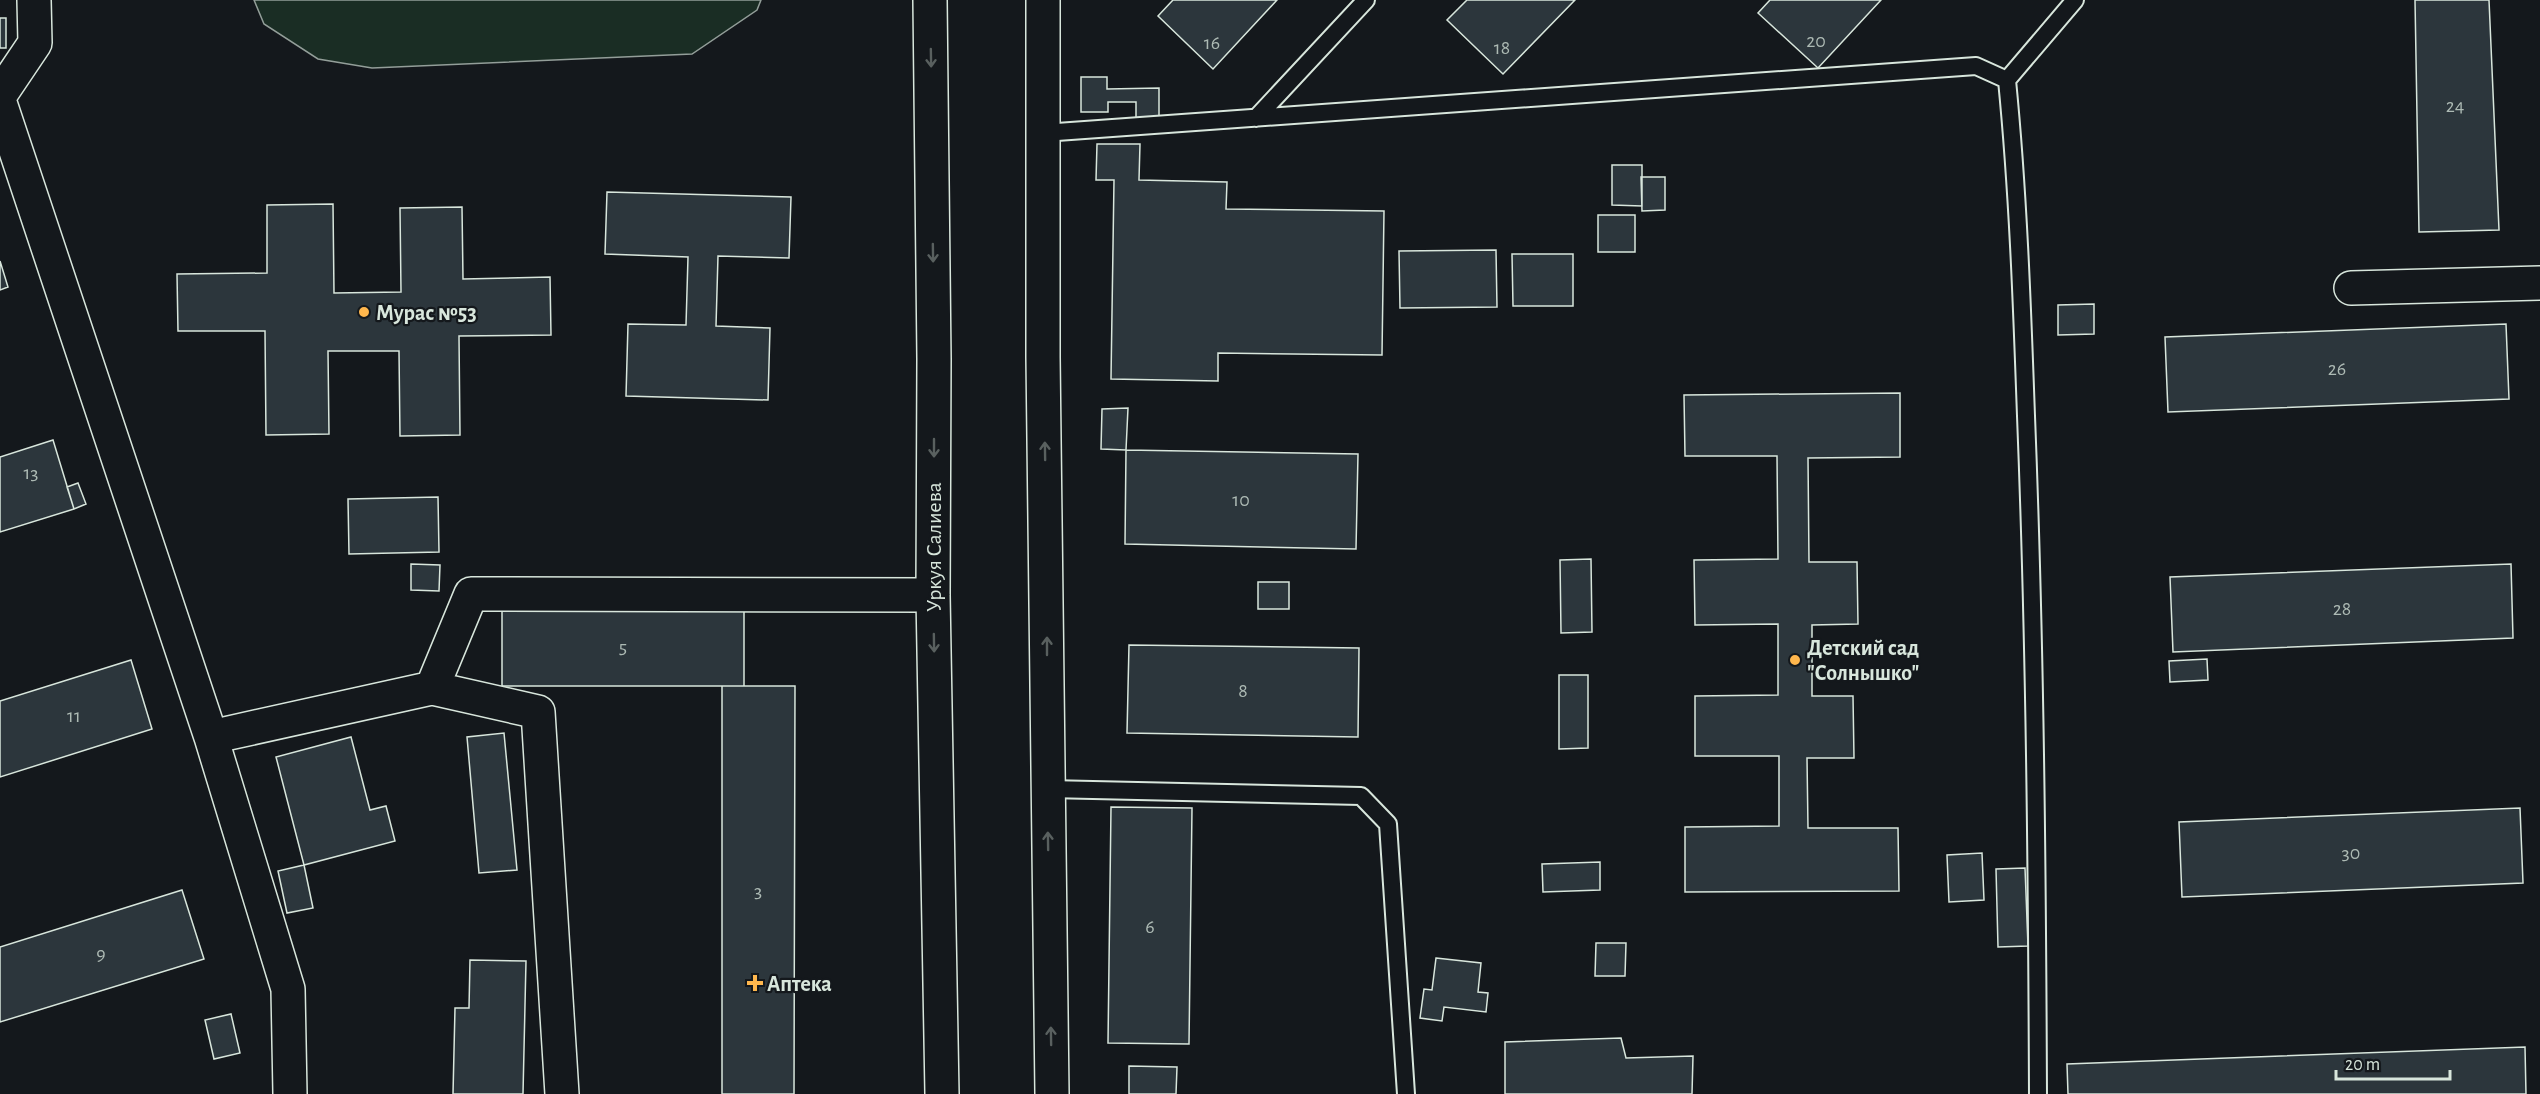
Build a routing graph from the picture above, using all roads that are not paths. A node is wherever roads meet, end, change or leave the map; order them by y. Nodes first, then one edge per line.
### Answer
1 (34, 0) edge
2 (930, 0) edge
3 (1042, 0) edge
4 (1366, 0) edge
5 (2075, 0) edge
6 (2007, 80) junction
7 (0, 95) edge
8 (0, 103) edge
9 (1256, 118) junction
10 (1043, 133) junction
11 (2540, 283) edge
12 (2351, 288) dead end
13 (933, 595) junction
14 (432, 688) junction
15 (211, 737) junction
16 (1048, 789) junction
17 (290, 1094) edge
18 (562, 1094) edge
19 (942, 1094) edge
20 (1052, 1094) edge
21 (1406, 1094) edge
22 (2038, 1094) edge

1 - 7 street
2 -> 13 street, Уркуя Салиева
3 - 10 street
4 - 9 lane
5 - 6 lane
6 - 9 lane
6 - 22 lane
8 - 15 street
9 - 10 lane
16 -> 10 street
11 - 12 street
13 - 14 street
13 -> 19 street, Уркуя Салиева
14 - 15 street
14 - 18 street
15 - 17 street
20 -> 16 street
16 - 21 lane

